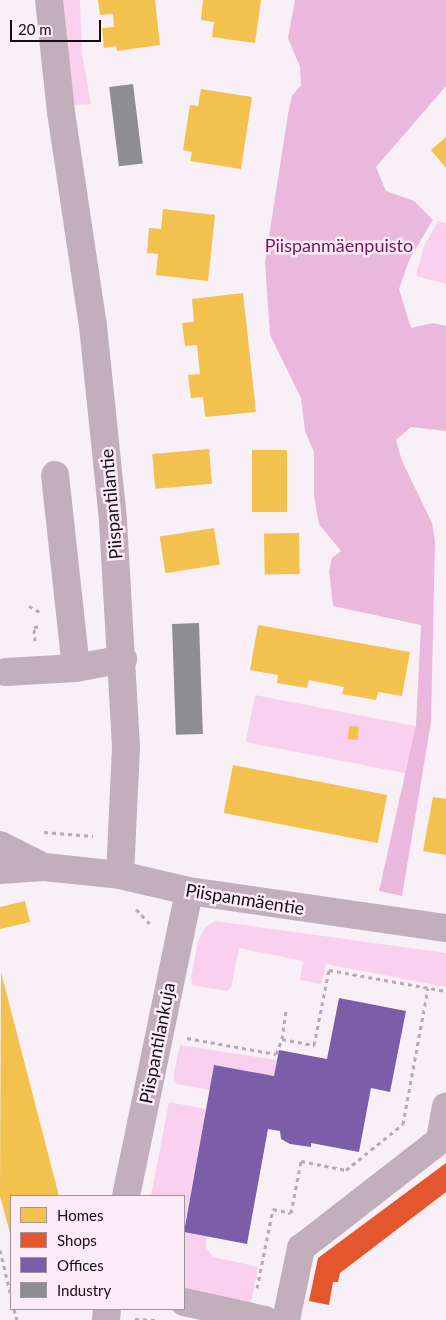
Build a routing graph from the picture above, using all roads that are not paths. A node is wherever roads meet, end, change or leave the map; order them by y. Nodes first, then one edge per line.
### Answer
1 (49, 0) edge
2 (54, 475) dead end
3 (123, 659) junction
4 (76, 668) junction
5 (6, 672) dead end
6 (0, 845) edge
7 (44, 867) junction
8 (0, 870) edge
9 (120, 875) junction
10 (189, 891) junction
11 (446, 928) edge
12 (446, 1107) edge
13 (126, 1195) edge
14 (185, 1302) edge
15 (258, 1318) edge
16 (286, 1320) edge

1 - 3 street, Piispantilantie
2 - 4 street
3 - 4 street
3 - 9 street, Piispantilantie
4 - 5 street
6 - 7 street, Piispanmäentie
7 - 8 street, Piispanmäentie
7 - 9 street, Piispanmäentie
9 - 10 street, Piispanmäentie
10 - 11 street, Piispanmäentie
10 - 13 street, Piispantilankuja
12 - 16 street
14 - 15 street

